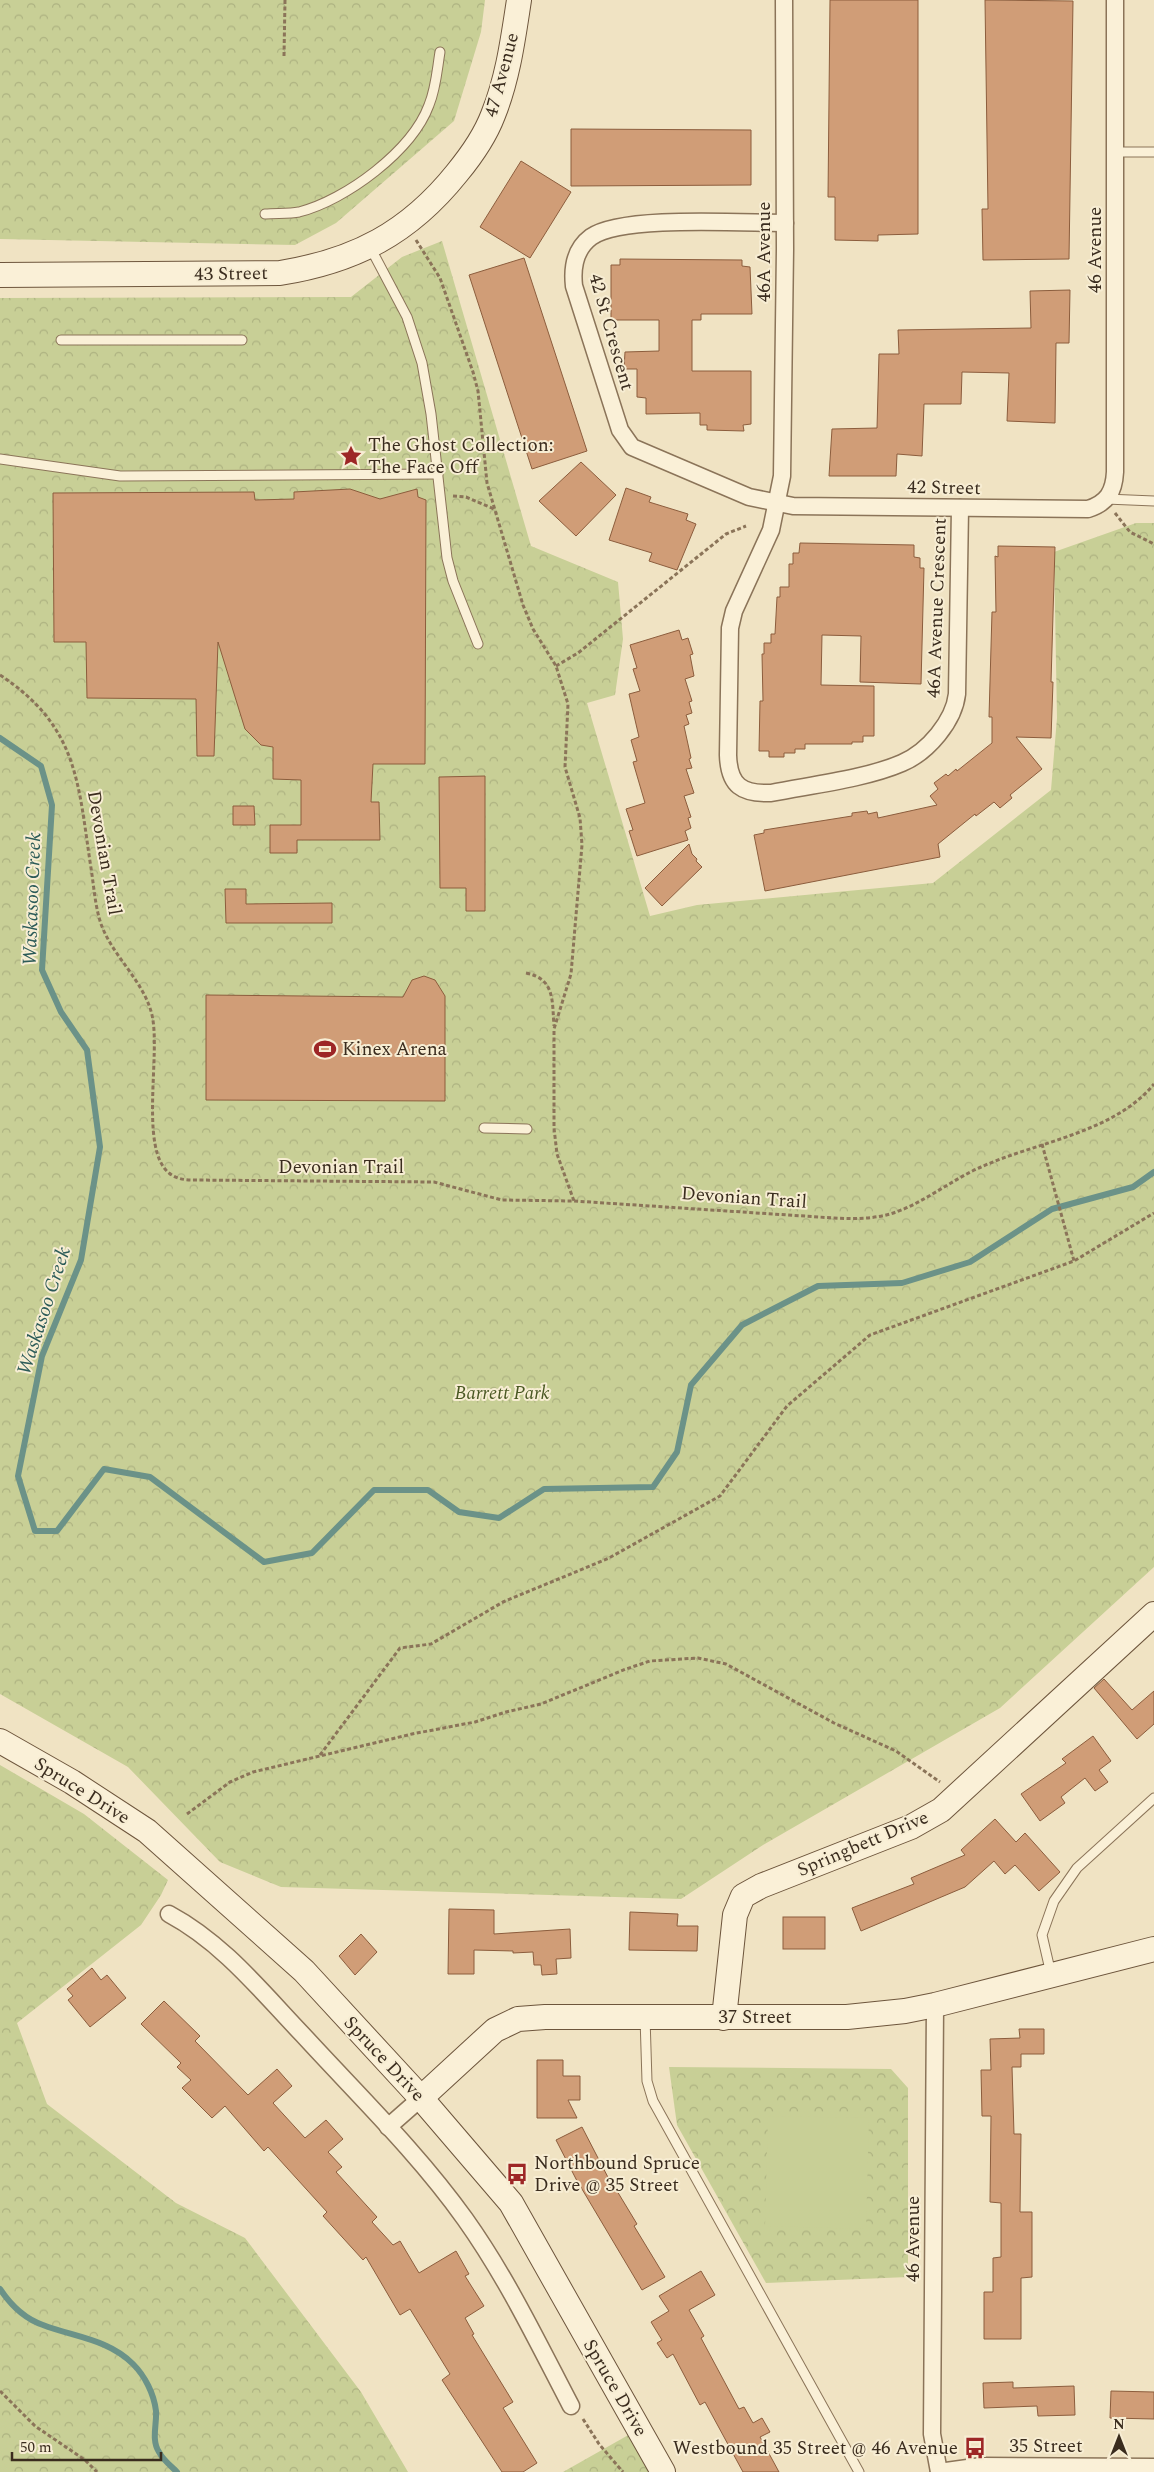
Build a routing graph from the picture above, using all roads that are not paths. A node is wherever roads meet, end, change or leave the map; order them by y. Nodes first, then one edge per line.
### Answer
1 (519, 0) edge
2 (784, 0) edge
3 (1116, 0) edge
4 (440, 52) dead end
5 (1116, 152) junction
6 (1154, 152) edge
7 (440, 194) joint
8 (265, 214) dead end
9 (784, 223) junction
10 (370, 247) junction
11 (0, 275) edge
12 (61, 340) dead end
13 (242, 340) dead end
14 (0, 459) edge
15 (438, 474) junction
16 (1106, 499) junction
17 (1154, 500) edge
18 (778, 504) junction
19 (960, 508) junction
20 (478, 644) dead end
21 (484, 1128) dead end
22 (527, 1129) dead end
23 (1154, 1614) edge
24 (0, 1741) edge
25 (1154, 1798) edge
26 (169, 1914) dead end
27 (1154, 1949) edge
28 (1051, 1974) junction
29 (935, 2005) junction
30 (645, 2017) junction
31 (724, 2018) junction
32 (420, 2098) junction
33 (388, 2127) junction
34 (571, 2406) road end
35 (1154, 2467) edge
36 (1090, 2469) edge
37 (663, 2472) edge
38 (859, 2472) edge
39 (939, 2472) edge

1 - 7 street, 47 Avenue
2 - 9 street, 46A Avenue
3 - 5 street, 46 Avenue
4 - 8 lane
5 - 6 lane
5 - 16 street, 46 Avenue
7 - 10 street, 43 Street
9 - 18 street, 46A Avenue
9 - 18 street, 42 St Crescent
10 - 11 street, 43 Street
10 - 15 lane
12 - 13 lane
14 - 15 lane
15 - 20 lane
16 - 17 lane
16 - 19 street, 42 Street
18 - 19 street, 42 Street
18 - 19 street, 46A Avenue Crescent
21 - 22 lane
23 - 31 street, Springbett Drive
24 - 32 street, Spruce Drive
25 - 28 lane
26 - 33 street
27 - 28 street, 37 Street
28 - 29 street, 37 Street
29 - 31 street, 37 Street
29 - 39 street, 46 Avenue
30 - 31 street, 37 Street
30 - 32 street, 37 Street
30 - 38 lane
32 - 33 street, 37 Street
32 - 37 street, Spruce Drive
33 - 34 street
35 - 36 street, 35 Street
36 - 39 street, 35 Street

